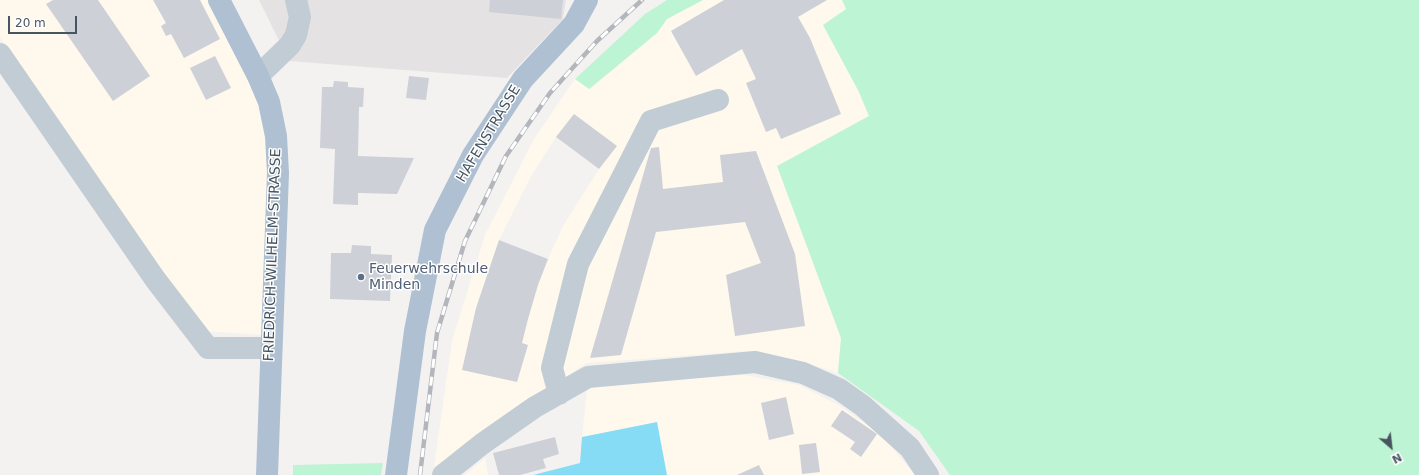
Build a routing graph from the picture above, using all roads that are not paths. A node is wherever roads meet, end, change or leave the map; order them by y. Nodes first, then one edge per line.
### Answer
1 (219, 0) edge
2 (296, 0) edge
3 (587, 0) edge
4 (0, 54) edge
5 (258, 76) junction
6 (718, 100) dead end
7 (270, 348) junction
8 (559, 394) junction
9 (267, 475) edge
10 (396, 475) edge
11 (443, 475) edge
12 (928, 475) edge

1 - 5 main road, FRIEDRICH-WILHELM-STRASSE
2 - 5 street
3 - 10 main road, HAFENSTRASSE
4 - 7 street
5 - 7 main road, FRIEDRICH-WILHELM-STRASSE
6 - 8 street
7 - 9 main road, FRIEDRICH-WILHELM-STRASSE
8 - 11 street
8 - 12 street

